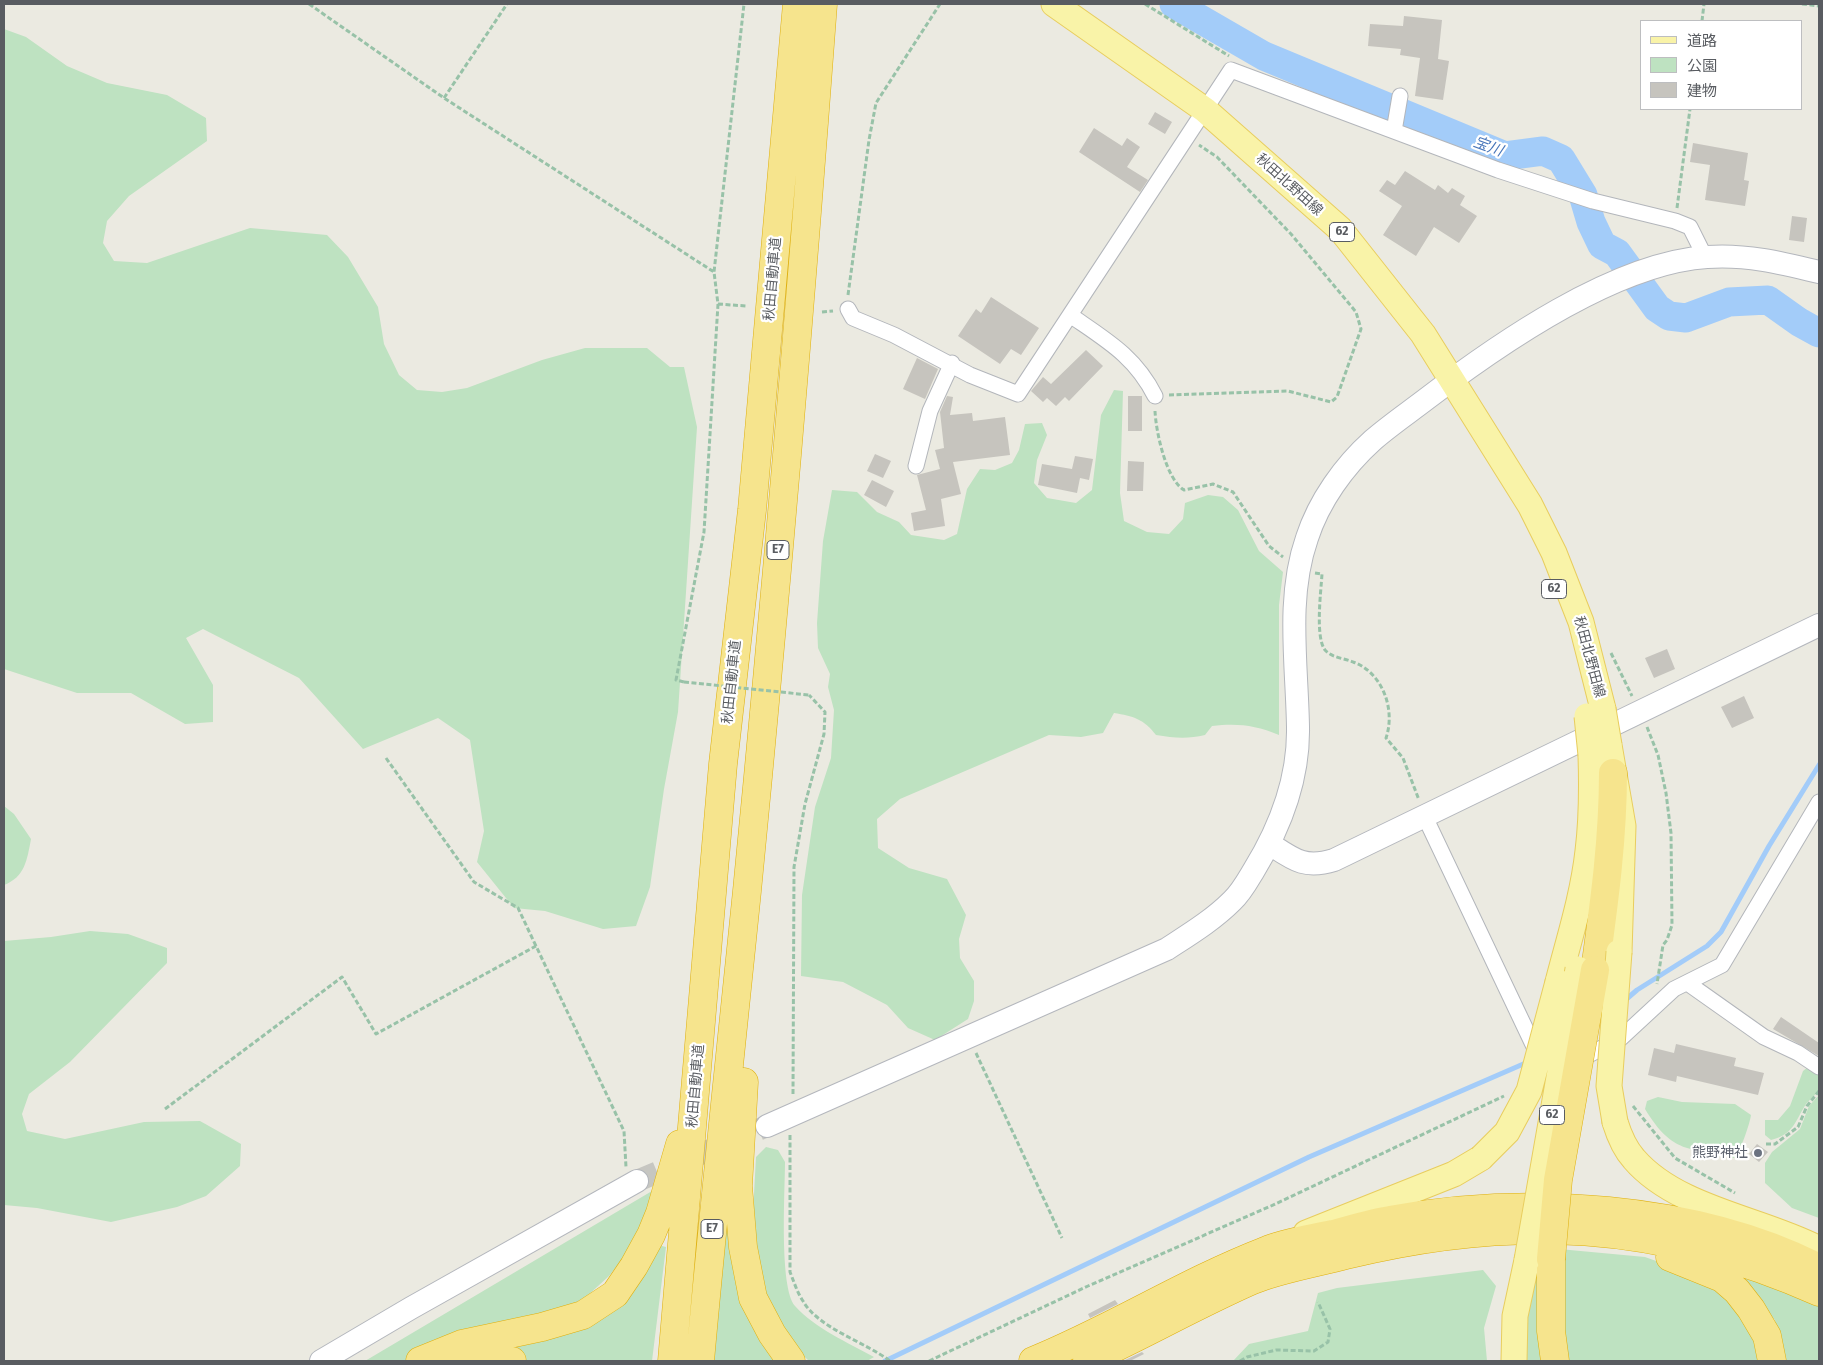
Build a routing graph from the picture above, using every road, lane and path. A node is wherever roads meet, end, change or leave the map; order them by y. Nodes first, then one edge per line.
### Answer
1 (309, 4) edge
2 (507, 4) edge
3 (744, 4) edge
4 (797, 4) edge
5 (822, 4) edge
6 (940, 4) edge
7 (1054, 4) edge
8 (1145, 4) edge
9 (1704, 4) edge
10 (1802, 4) edge
11 (1819, 6) edge
12 (1702, 20) edge
13 (1234, 59) dead end
14 (1400, 96) dead end
15 (444, 98) junction
16 (1205, 110) junction
17 (1690, 110) edge
18 (1394, 130) junction
19 (1187, 138) junction
20 (1675, 220) junction
21 (1705, 256) junction
22 (714, 272) junction
23 (1819, 272) edge
24 (718, 304) junction
25 (746, 306) dead end
26 (848, 309) joint
27 (1070, 315) junction
28 (952, 364) junction
29 (1453, 379) junction
30 (1155, 396) junction
31 (916, 466) dead end
32 (1298, 569) junction
33 (1819, 625) edge
34 (1600, 750) junction
35 (386, 758) dead end
36 (1613, 773) junction
37 (1819, 802) edge
38 (1425, 817) junction
39 (1270, 844) junction
40 (747, 891) junction
41 (536, 946) junction
42 (1660, 958) dead end
43 (1577, 974) junction
44 (1689, 984) junction
45 (1656, 991) dead end
46 (968, 1036) junction
47 (1819, 1067) edge
48 (1819, 1091) edge
49 (1512, 1093) dead end
50 (695, 1097) junction
51 (1631, 1103) dead end
52 (165, 1109) dead end
53 (793, 1114) junction
54 (767, 1126) tunnel mouth
55 (1766, 1144) dead end
56 (632, 1183) joint
57 (1736, 1194) dead end
58 (1566, 1229) junction
59 (1062, 1238) dead end
60 (1819, 1249) edge
61 (1267, 1250) junction
62 (1539, 1260) junction
63 (1819, 1268) edge
64 (1819, 1292) edge
65 (1318, 1302) dead end
66 (321, 1361) edge
67 (420, 1361) edge
68 (463, 1361) edge
69 (512, 1361) edge
70 (672, 1361) edge
71 (700, 1361) edge
72 (791, 1361) edge
73 (890, 1361) edge
74 (929, 1361) edge
75 (1033, 1361) edge
76 (1086, 1361) edge
77 (1240, 1361) edge
78 (1514, 1361) edge
79 (1555, 1361) edge
80 (1772, 1361) edge

1 - 15 path
2 - 15 path
3 - 22 path
4 - 50 highway, 秋田自動車道 / E7
5 - 40 highway, 秋田自動車道 / E7
6 - 26 path
7 - 16 main road, 秋田北野田線 / 62
8 - 13 path
9 - 12 path
10 - 11 path
14 - 18 street
15 - 22 path
16 - 18 street
16 - 19 street
16 - 29 main road, 秋田北野田線 / 62
17 - 20 path
18 - 20 street
19 - 27 street
19 - 30 path
20 - 21 street
21 - 23 street
21 - 29 street
22 - 24 path
24 - 25 path
24 - 53 path, bridge
26 - 28 street
27 - 28 street
27 - 30 street
28 - 31 street
29 - 32 street
29 - 34 main road, 秋田北野田線 / 62, bridge
30 - 32 path
32 - 38 path
32 - 39 street
33 - 38 street
34 - 36 main road, 秋田北野田線 / 62
34 - 43 main road
35 - 41 path
36 - 43 highway
36 - 60 main road, 62, bridge
37 - 44 street
38 - 39 street
38 - 44 street
39 - 46 street
40 - 71 highway, 秋田自動車道 / E7
40 - 72 highway
41 - 52 path
41 - 56 path
42 - 45 path
43 - 61 main road, bridge
43 - 62 highway, bridge
44 - 47 street
46 - 53 street
46 - 59 path
48 - 55 path
49 - 74 path
50 - 67 highway
50 - 70 highway, 秋田自動車道 / E7
51 - 57 path
53 - 54 street
53 - 73 path
56 - 66 street
58 - 64 highway
58 - 76 highway
58 - 80 highway
61 - 63 highway
61 - 75 highway
62 - 78 main road
62 - 79 highway
65 - 77 path
68 - 69 highway

